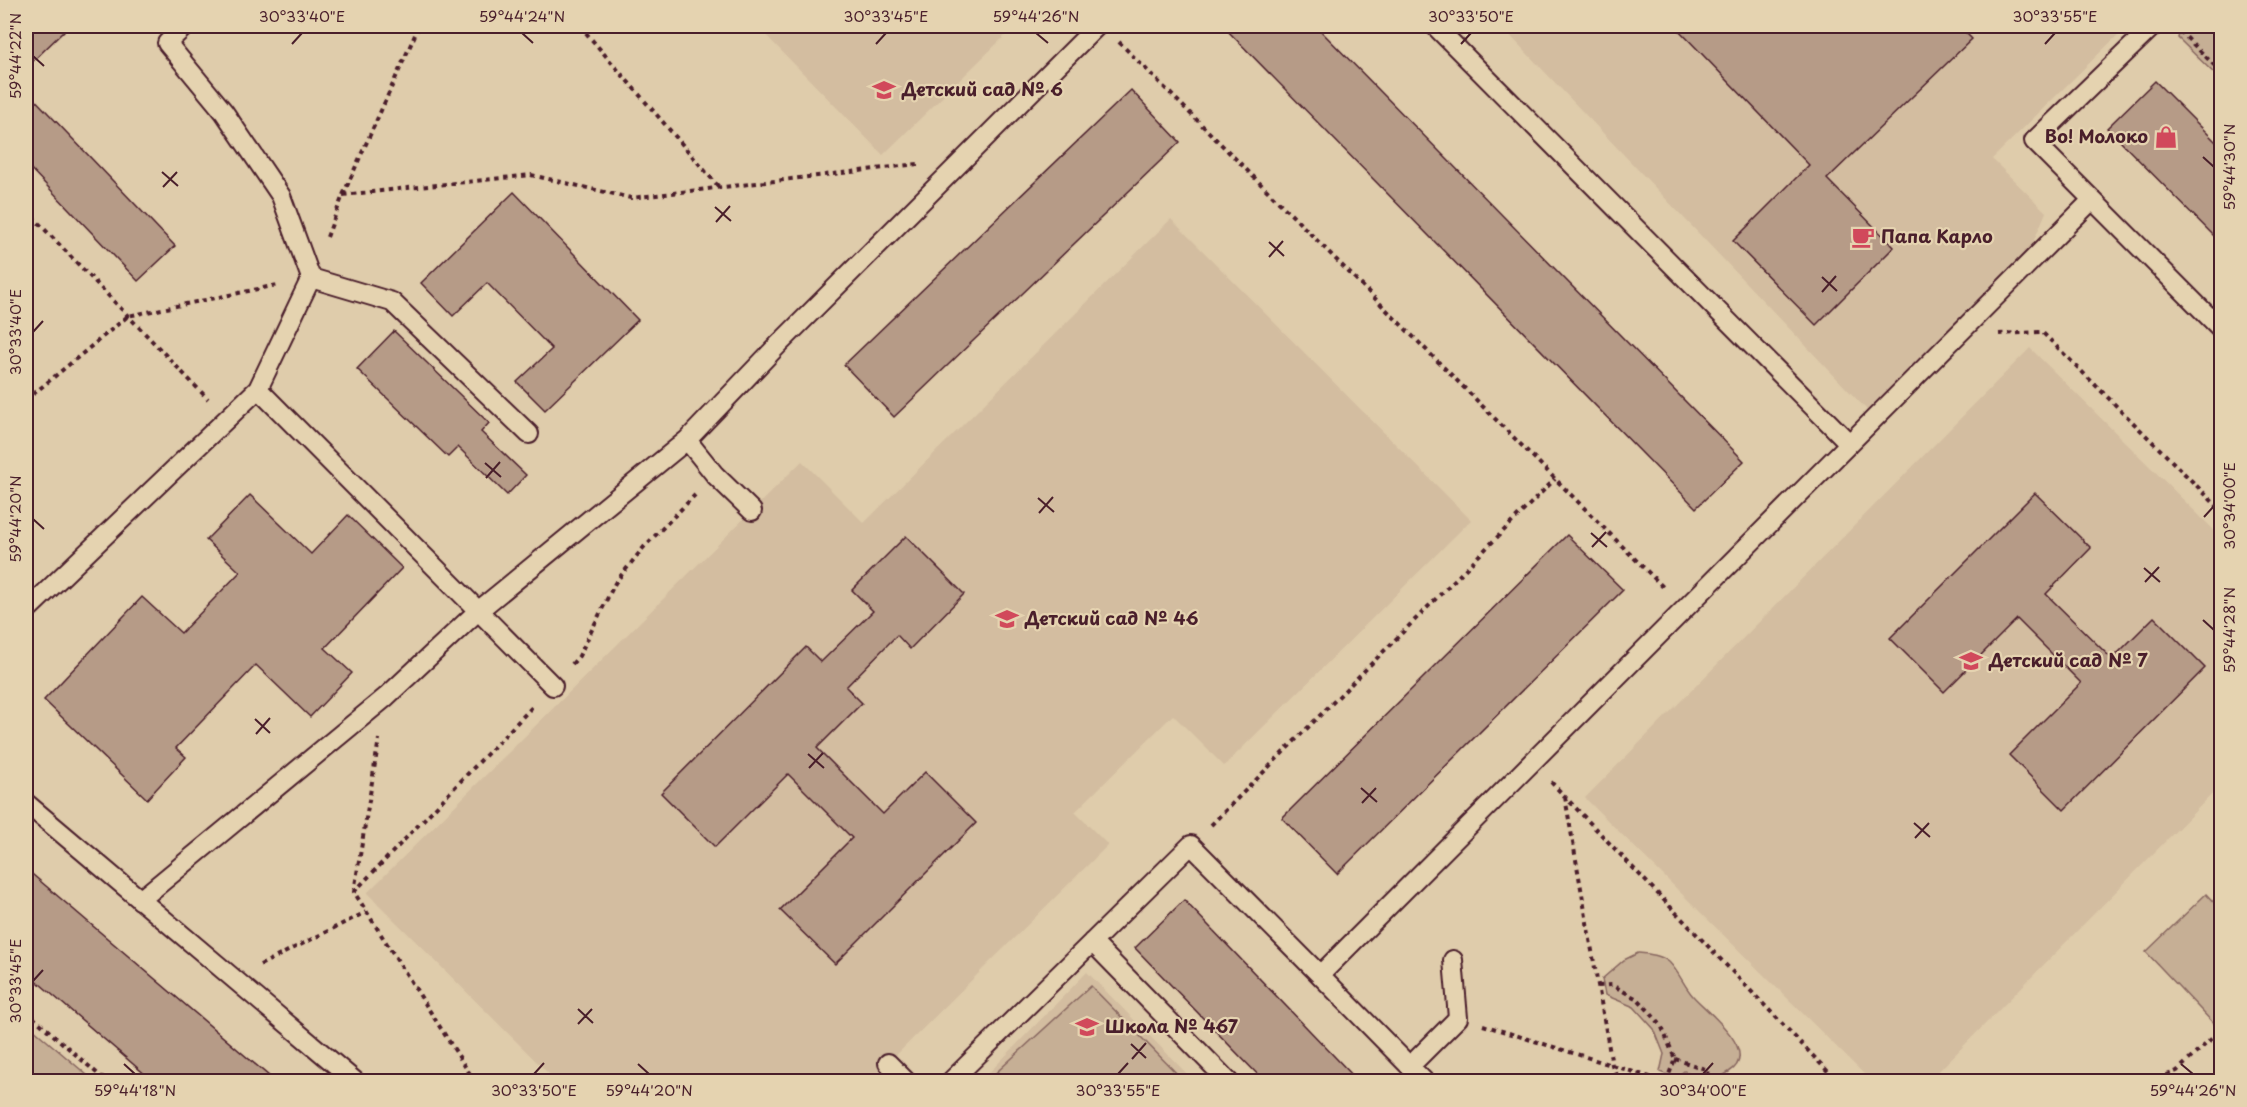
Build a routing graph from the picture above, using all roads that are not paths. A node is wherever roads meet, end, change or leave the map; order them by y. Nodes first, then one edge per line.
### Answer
1 (185, 26) edge
2 (1435, 26) edge
3 (2146, 28) edge
4 (1104, 30) edge
5 (2092, 200) junction
6 (311, 278) junction
7 (2222, 330) edge
8 (258, 389) junction
9 (529, 434) dead end
10 (687, 440) junction
11 (1849, 443) junction
12 (752, 511) dead end
13 (26, 610) edge
14 (478, 611) junction
15 (553, 686) road end
16 (26, 803) edge
17 (140, 900) junction
18 (1092, 942) junction
19 (1453, 960) dead end
20 (1320, 975) junction
21 (888, 1063) dead end
22 (1410, 1066) junction
23 (356, 1082) edge
24 (907, 1082) edge
25 (950, 1082) edge
26 (1229, 1082) edge
27 (1425, 1082) edge

1 - 6 lane
2 - 11 lane
3 - 5 lane
4 - 10 lane
5 - 7 lane
5 - 11 lane
6 - 8 lane
6 - 9 lane
8 - 13 lane
8 - 14 lane
10 - 12 lane
10 - 14 lane
11 - 20 lane
14 - 15 lane
14 - 17 lane
16 - 17 lane
17 - 23 lane
18 - 20 lane
18 - 25 lane
18 - 26 lane
19 - 22 lane
20 - 22 lane
21 - 24 lane
22 - 27 lane

